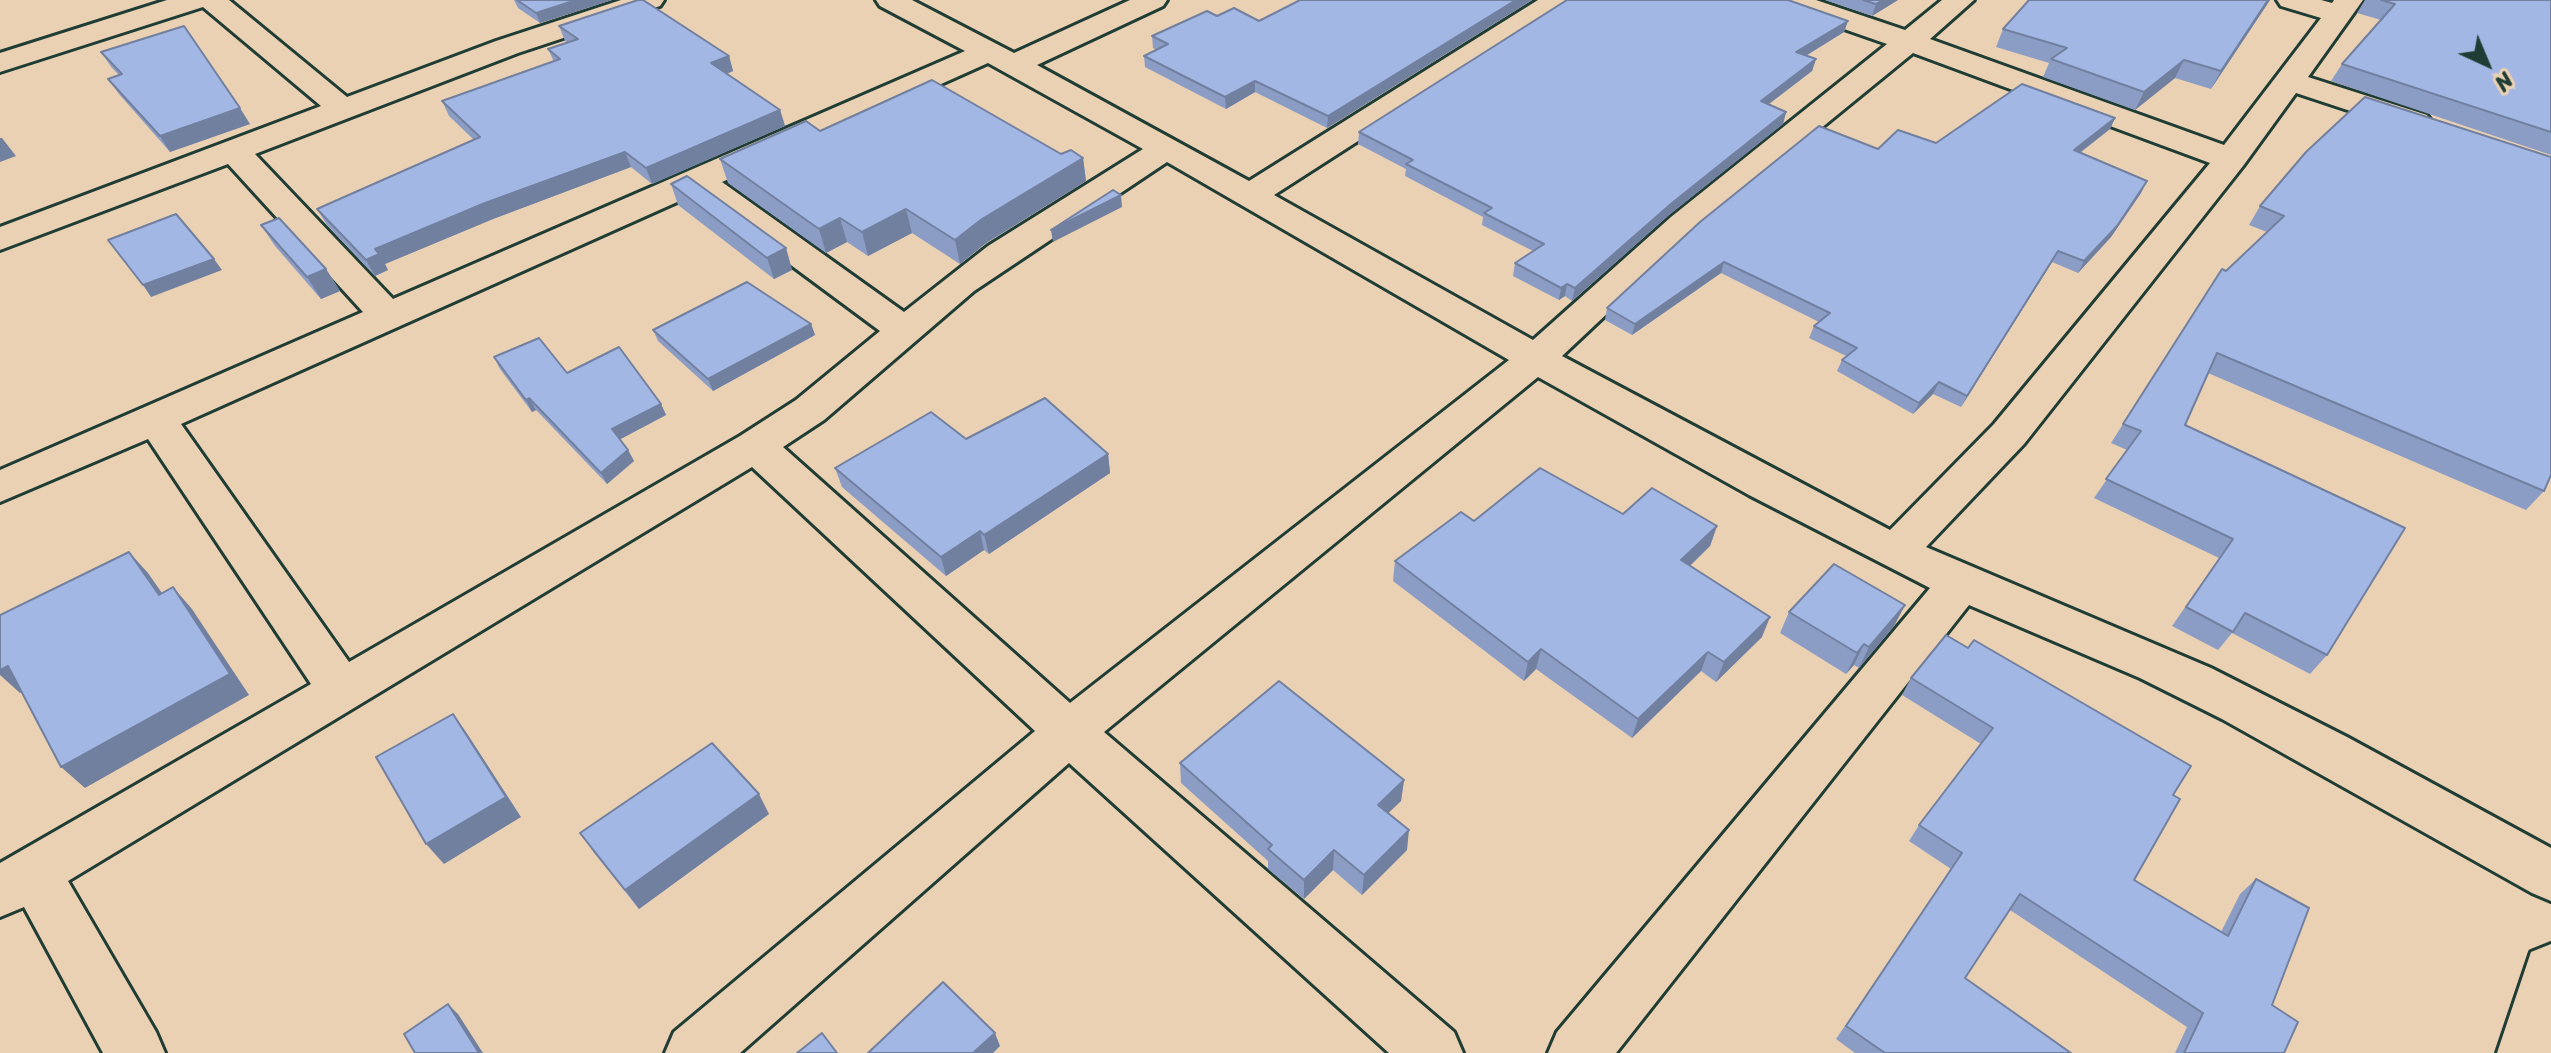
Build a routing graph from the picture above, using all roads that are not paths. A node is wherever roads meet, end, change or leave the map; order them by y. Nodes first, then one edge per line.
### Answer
1 (196, 0) edge
2 (212, 0) edge
3 (650, 0) edge
4 (890, 0) edge
5 (1153, 0) edge
6 (1558, 0) edge
7 (1788, 0) edge
8 (1960, 0) edge
9 (2291, 0) edge
10 (2343, 7) edge
11 (1911, 42) junction
12 (1002, 58) junction
13 (0, 63) edge
14 (2290, 81) junction
15 (343, 109) junction
16 (2450, 133) edge
17 (1165, 149) junction
18 (234, 151) junction
19 (2231, 159) junction
20 (697, 180) junction
21 (1248, 196) junction
22 (0, 239) edge
23 (388, 317) junction
24 (904, 330) junction
25 (1534, 360) junction
26 (155, 418) junction
27 (755, 446) junction
28 (0, 487) edge
29 (1895, 552) junction
30 (1962, 581) junction
31 (342, 690) junction
32 (1069, 732) junction
33 (2551, 876) edge
34 (17, 883) edge
35 (2551, 971) edge
36 (135, 1053) edge
37 (695, 1053) edge
38 (1433, 1053) edge
39 (1578, 1053) edge
40 (2527, 1053) edge

1 - 13 street
2 - 15 street
3 - 15 street
4 - 12 street
5 - 12 street
6 - 21 street
7 - 11 street
8 - 11 street
9 - 10 street
10 - 14 street
11 - 19 street
11 - 25 street
12 - 17 street
12 - 20 street
14 - 16 street
14 - 19 street
15 - 18 street
17 - 21 street
17 - 24 street
18 - 22 street
18 - 23 street
19 - 29 street
20 - 23 street
20 - 24 street
21 - 25 street
23 - 26 street
24 - 27 street
25 - 29 street
25 - 32 street
26 - 28 street
26 - 31 street
27 - 31 street
27 - 32 street
29 - 30 street
30 - 33 street
30 - 39 street
31 - 34 street
32 - 37 street
32 - 38 street
34 - 36 street
35 - 40 street

